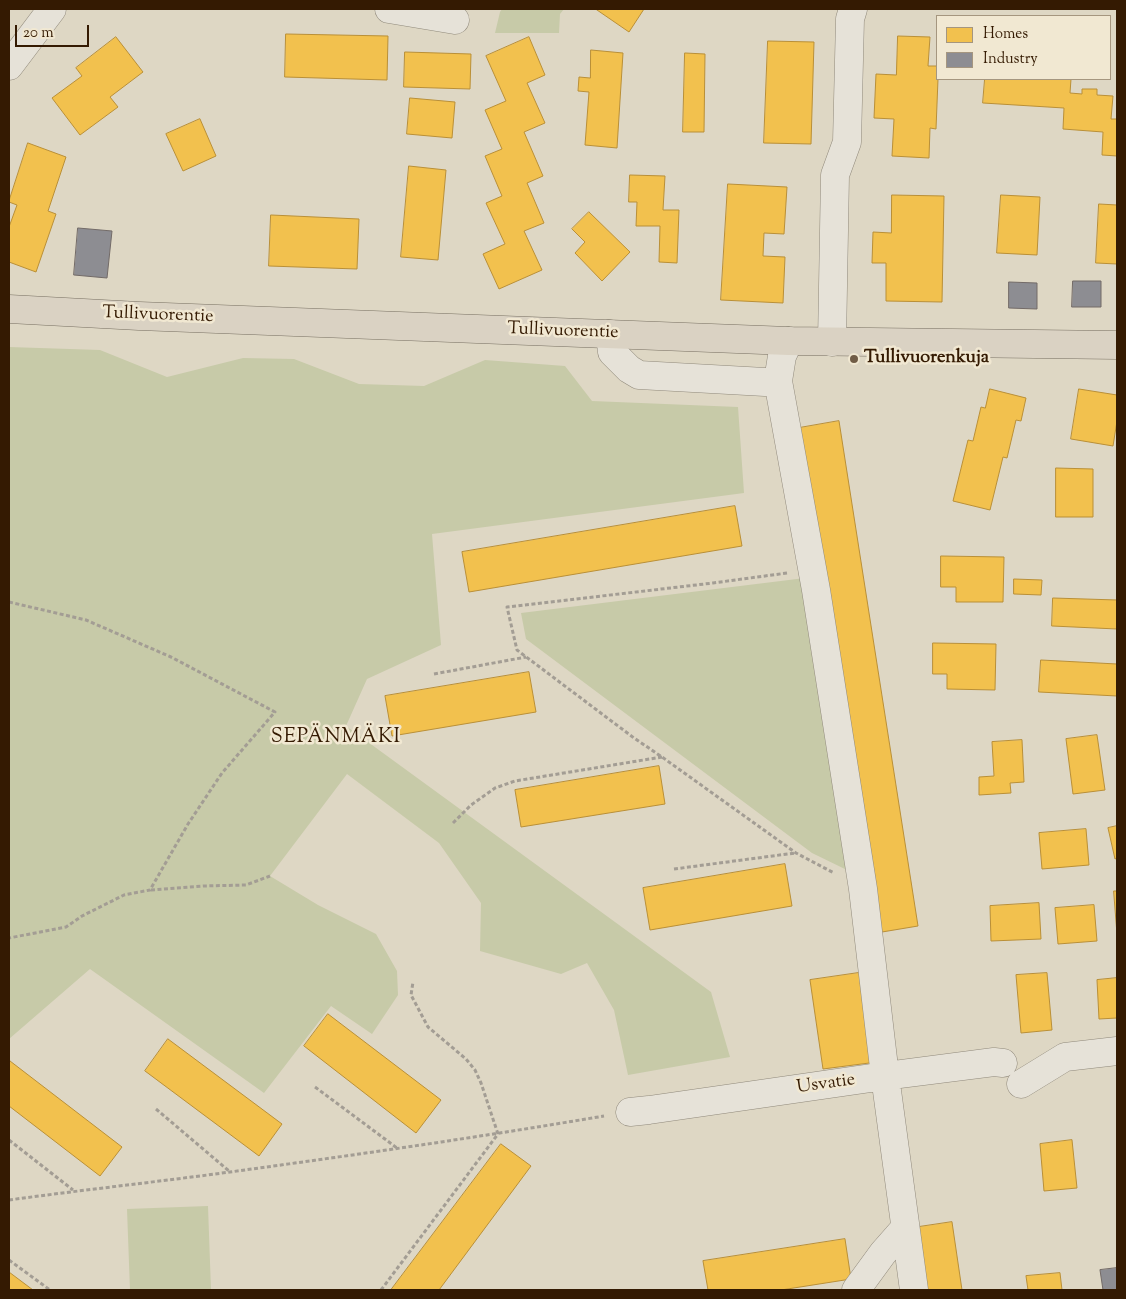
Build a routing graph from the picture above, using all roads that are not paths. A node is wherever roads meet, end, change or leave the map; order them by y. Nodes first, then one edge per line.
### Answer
1 (52, 9) edge
2 (389, 9) edge
3 (853, 9) edge
4 (455, 20) dead end
5 (9, 66) edge
6 (9, 309) edge
7 (610, 334) junction
8 (789, 342) junction
9 (832, 342) junction
10 (1117, 345) edge
11 (778, 381) junction
12 (1117, 1051) edge
13 (1003, 1063) dead end
14 (885, 1076) junction
15 (1020, 1084) dead end
16 (639, 1111) road end
17 (905, 1228) junction
18 (856, 1290) edge
19 (914, 1290) edge

1 - 5 street
2 - 4 street
3 - 9 street
6 - 7 main road, Tullivuorentie
7 - 8 main road, Tullivuorentie
7 - 11 street
8 - 9 main road, Tullivuorentie
8 - 11 street
9 - 10 main road, Tullivuorentie
11 - 14 street
12 - 15 street
13 - 14 street, Usvatie
14 - 16 street, Usvatie
14 - 17 street
17 - 18 street
17 - 19 street

